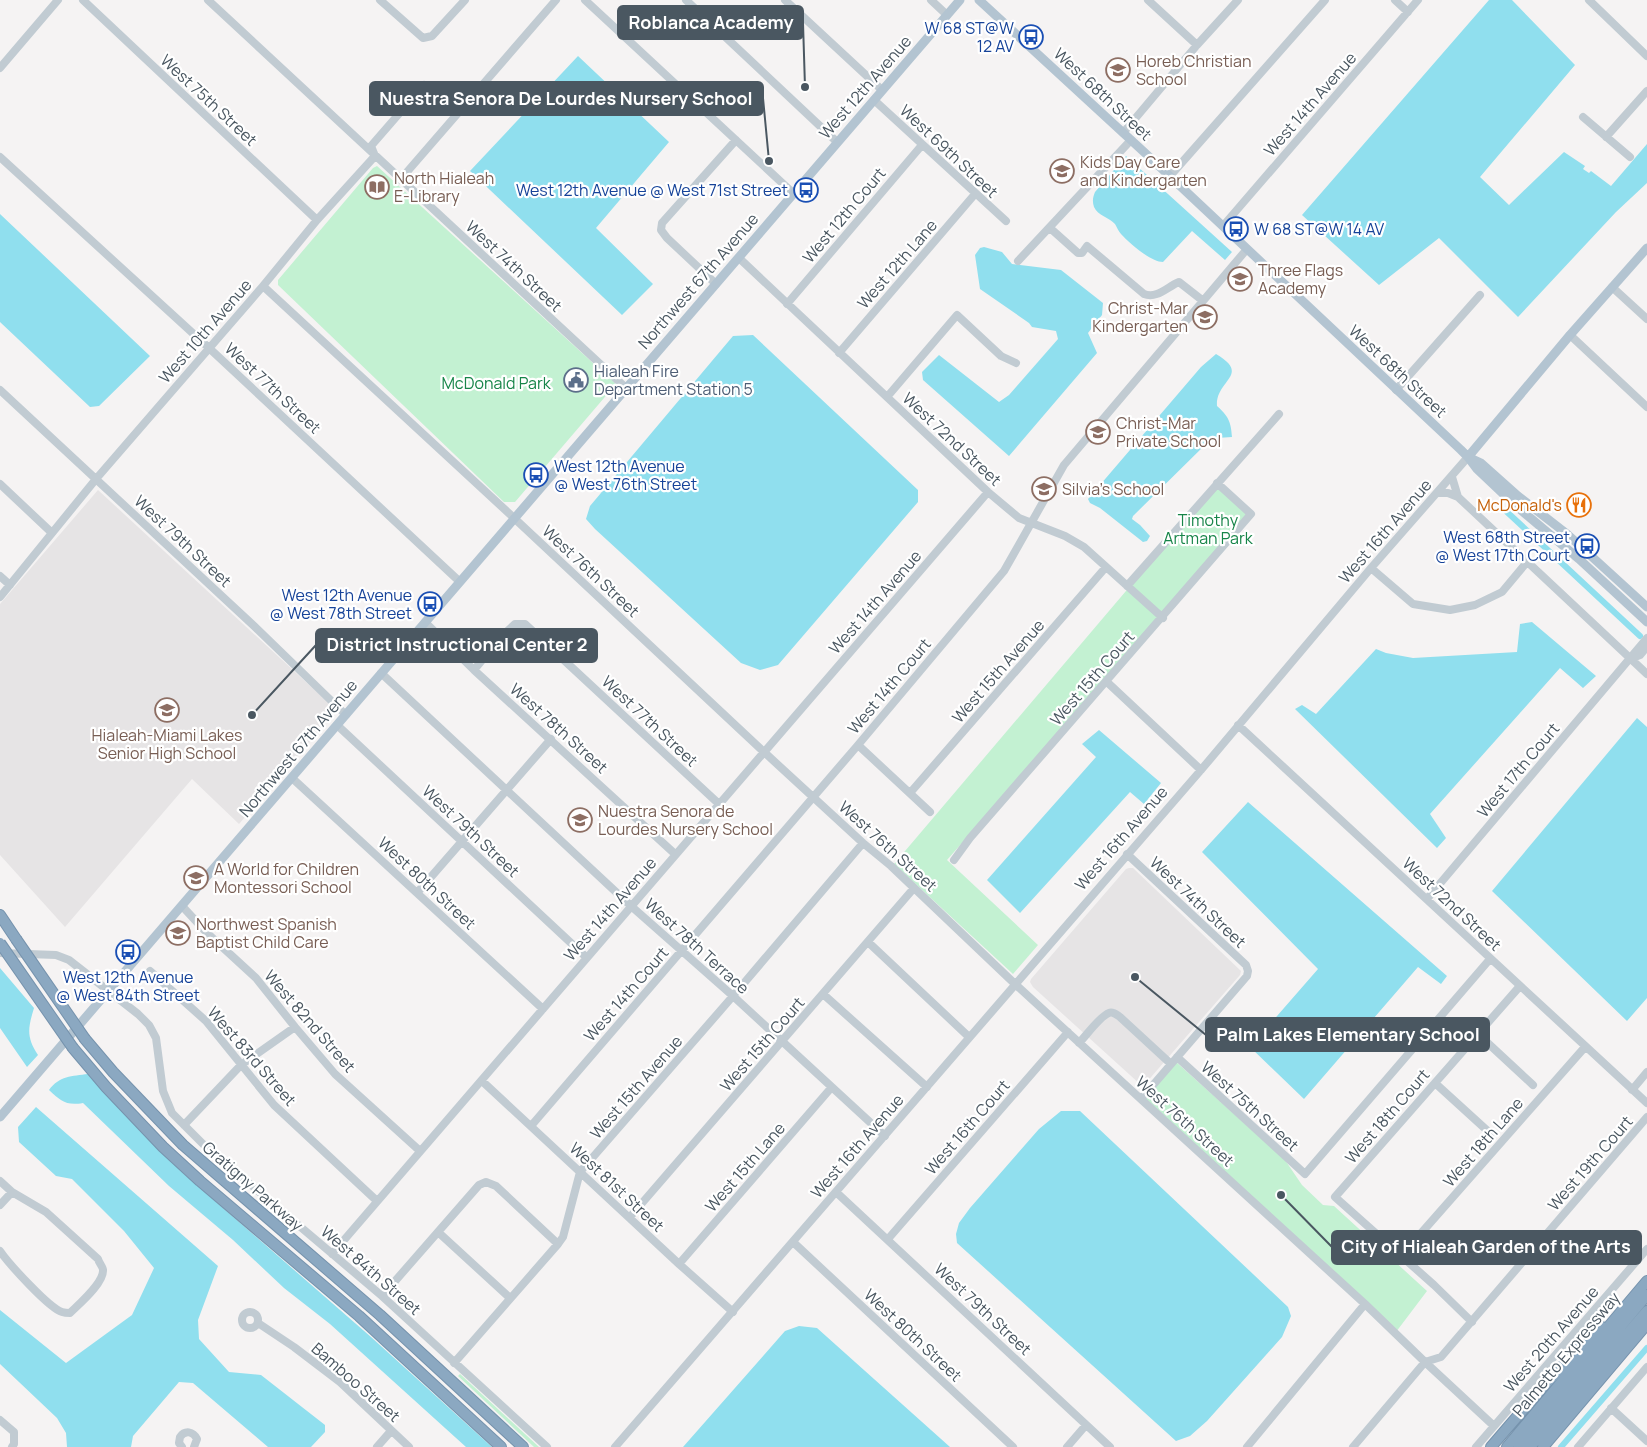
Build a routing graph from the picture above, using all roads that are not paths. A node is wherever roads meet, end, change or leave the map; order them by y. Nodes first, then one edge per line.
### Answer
1 (58, 0) edge
2 (82, 0) edge
3 (208, 0) edge
4 (380, 0) edge
5 (465, 0) edge
6 (556, 0) edge
7 (585, 0) edge
8 (686, 0) edge
9 (785, 0) edge
10 (931, 0) edge
11 (960, 0) edge
12 (979, 0) edge
13 (1148, 0) edge
14 (1238, 0) edge
15 (1325, 0) edge
16 (1396, 0) edge
17 (1418, 0) edge
18 (1590, 0) edge
19 (1408, 12) junction
20 (947, 15) junction
21 (1197, 45) junction
22 (1647, 56) edge
23 (0, 68) edge
24 (424, 85) dead end
25 (882, 90) junction
26 (1647, 91) edge
27 (874, 100) junction
28 (1582, 117) dead end
29 (1123, 133) junction
30 (1606, 137) junction
31 (736, 140) junction
32 (1131, 140) junction
33 (837, 142) junction
34 (922, 144) junction
35 (375, 156) junction
36 (1630, 156) dead end
37 (0, 157) edge
38 (1170, 176) junction
39 (400, 180) junction
40 (794, 194) junction
41 (975, 194) junction
42 (317, 220) junction
43 (1006, 221) dead end
44 (1223, 226) junction
45 (1050, 228) junction
46 (1647, 248) edge
47 (1247, 249) junction
48 (739, 258) junction
49 (1018, 261) dead end
50 (716, 284) junction
51 (262, 286) junction
52 (1612, 287) junction
53 (1480, 295) dead end
54 (1202, 300) junction
55 (787, 304) junction
56 (1647, 319) edge
57 (1570, 335) junction
58 (209, 348) junction
59 (839, 353) junction
60 (1016, 363) dead end
61 (626, 388) junction
62 (0, 390) edge
63 (1396, 390) junction
64 (887, 397) junction
65 (1647, 407) edge
66 (1279, 414) dead end
67 (1468, 457) junction
68 (1452, 477) junction
69 (96, 479) junction
70 (1217, 483) junction
71 (0, 484) edge
72 (988, 492) junction
73 (1438, 493) junction
74 (1458, 497) junction
75 (514, 518) junction
76 (1032, 522) junction
77 (51, 532) junction
78 (1527, 562) junction
79 (1106, 567) junction
80 (1371, 568) junction
81 (0, 576) edge
82 (459, 582) junction
83 (10, 585) junction
84 (1127, 586) junction
85 (0, 596) edge
86 (1647, 607) edge
87 (1163, 618) junction
88 (425, 622) junction
89 (1647, 622) edge
90 (1647, 638) edge
91 (1647, 647) edge
92 (1630, 659) junction
93 (474, 670) junction
94 (381, 673) junction
95 (1647, 674) edge
96 (1107, 682) junction
97 (346, 715) junction
98 (337, 725) junction
99 (1238, 725) junction
100 (551, 738) junction
101 (858, 745) junction
102 (764, 752) junction
103 (1200, 770) junction
104 (292, 778) junction
105 (506, 790) junction
106 (910, 793) junction
107 (813, 796) junction
108 (719, 804) junction
109 (930, 812) dead end
110 (461, 842) junction
111 (863, 843) junction
112 (675, 854) junction
113 (1127, 854) junction
114 (954, 860) dead end
115 (914, 888) junction
116 (417, 893) junction
117 (1427, 899) junction
118 (182, 906) junction
119 (631, 906) junction
120 (0, 915) edge
121 (0, 942) edge
122 (868, 942) junction
123 (682, 950) junction
124 (0, 953) edge
125 (586, 957) junction
126 (1490, 958) junction
127 (150, 971) dead end
128 (1015, 984) junction
129 (1520, 986) junction
130 (109, 990) junction
131 (823, 994) junction
132 (733, 996) junction
133 (543, 1009) junction
134 (295, 1027) junction
135 (1068, 1032) junction
136 (1478, 1034) junction
137 (969, 1037) junction
138 (782, 1042) junction
139 (1079, 1043) junction
140 (1585, 1046) junction
141 (1177, 1057) junction
142 (1171, 1064) junction
143 (241, 1065) junction
144 (1647, 1072) edge
145 (482, 1081) junction
146 (1435, 1083) junction
147 (1532, 1085) dead end
148 (927, 1087) junction
149 (831, 1088) junction
150 (1632, 1090) junction
151 (1141, 1099) junction
152 (1647, 1104) edge
153 (0, 1117) edge
154 (1647, 1117) edge
155 (184, 1125) junction
156 (531, 1126) junction
157 (1491, 1134) dead end
158 (885, 1136) junction
159 (420, 1151) junction
160 (580, 1172) junction
161 (0, 1181) edge
162 (12, 1192) junction
163 (836, 1192) junction
164 (377, 1201) junction
165 (0, 1206) edge
166 (630, 1217) junction
167 (438, 1232) junction
168 (888, 1239) junction
169 (793, 1242) junction
170 (558, 1244) junction
171 (1647, 1249) edge
172 (0, 1251) edge
173 (332, 1254) junction
174 (1401, 1256) junction
175 (679, 1264) junction
176 (1647, 1281) edge
177 (1647, 1295) edge
178 (382, 1296) junction
179 (510, 1298) junction
180 (1365, 1304) junction
181 (1647, 1310) edge
182 (1622, 1311) junction
183 (733, 1312) junction
184 (1472, 1322) junction
185 (258, 1323) dead end
186 (1647, 1324) edge
187 (1425, 1362) junction
188 (454, 1363) junction
189 (1647, 1367) edge
190 (1611, 1408) junction
191 (0, 1420) edge
192 (1086, 1425) junction
193 (1494, 1426) junction
194 (391, 1431) junction
195 (1647, 1442) edge
196 (197, 1446) edge
197 (12, 1447) edge
198 (182, 1447) edge
199 (377, 1447) edge
200 (409, 1447) edge
201 (501, 1447) edge
202 (523, 1447) edge
203 (547, 1447) edge
204 (615, 1447) edge
205 (1013, 1447) edge
206 (1067, 1447) edge
207 (1110, 1447) edge
208 (1247, 1447) edge
209 (1353, 1447) edge
210 (1476, 1447) edge
211 (1491, 1447) edge
212 (1507, 1447) edge
213 (1519, 1447) edge
214 (1530, 1447) edge
215 (1542, 1447) edge
216 (1578, 1447) edge

1 - 23 street
2 - 42 street, West 75th Street
3 - 35 street, West 74th Street
4 - 5 street
6 - 39 street
7 - 31 street
8 - 33 street
9 - 25 street
10 - 20 street
11 - 20 main road, West 12th Avenue
12 - 29 main road, West 68th Street
13 - 21 street
14 - 21 street
15 - 38 street
16 - 19 street
17 - 19 street, West 14th Avenue
18 - 22 street
19 - 44 street, West 14th Avenue
20 - 25 main road, West 12th Avenue
21 - 29 street
24 - 35 street, West 10th Avenue
25 - 27 main road, West 12th Avenue
26 - 30 street
27 - 33 main road, West 12th Avenue
27 - 34 street, West 69th Street
28 - 30 street
29 - 32 main road, West 68th Street
30 - 36 street
31 - 40 street
31 - 50 street
32 - 38 main road, West 68th Street
32 - 45 street
33 - 40 main road, West 12th Avenue
34 - 41 street, West 69th Street
34 - 55 street, West 12th Court
35 - 39 street, West 74th Street
35 - 42 street, West 10th Avenue
37 - 58 street, West 77th Street
38 - 44 main road, West 68th Street
39 - 61 street, West 74th Street
40 - 48 main road, Northwest 67th Avenue
41 - 43 street, West 69th Street
41 - 59 street, West 12th Lane
42 - 51 street, West 10th Avenue
44 - 47 main road, West 68th Street
45 - 49 street
45 - 54 street
46 - 52 main road, West 16th Avenue
47 - 54 street, West 14th Court
47 - 63 main road, West 68th Street
48 - 50 main road, Northwest 67th Avenue
48 - 55 street, West 72nd Street
50 - 61 main road, Northwest 67th Avenue
51 - 58 street, West 10th Avenue
51 - 75 street, West 76th Street
52 - 56 street
52 - 57 main road, West 16th Avenue
53 - 63 street
54 - 76 street, West 14th Court
55 - 59 street, West 72nd Street
57 - 65 street
57 - 67 main road, West 16th Avenue
58 - 69 street, West 10th Avenue
58 - 82 street, West 77th Street
59 - 64 street, West 72nd Street
60 - 64 street
61 - 75 main road, Northwest 67th Avenue
62 - 69 street, West 79th Street
63 - 67 main road, West 68th Street
64 - 72 street, West 72nd Street
66 - 70 street
67 - 68 street, West 16th Avenue
67 - 86 main road, West 68th Street
67 - 89 main road, West 68th Street
68 - 73 street, West 16th Avenue
68 - 74 street
69 - 77 street, West 10th Avenue
69 - 97 street, West 79th Street
70 - 84 street
70 - 87 street, West 15th Court
71 - 77 street
72 - 76 street, West 72nd Street
72 - 102 street, West 14th Avenue
73 - 74 street
73 - 80 street, West 16th Avenue
74 - 78 street
75 - 82 main road, Northwest 67th Avenue
75 - 102 street, West 76th Street
76 - 79 street, West 72nd Street
76 - 101 street, West 14th Court
77 - 83 street, West 10th Avenue
78 - 80 street
78 - 92 street
79 - 84 street, West 72nd Street
79 - 106 street, West 15th Avenue
80 - 99 street, West 16th Avenue
81 - 83 street
82 - 88 main road, Northwest 67th Avenue
83 - 85 street, West 10th Avenue
84 - 87 street, West 72nd Street
87 - 96 street, West 15th Court
88 - 93 street, West 78th Street
88 - 94 main road, Northwest 67th Avenue
90 - 92 street, West 17th Court
91 - 92 street, West 17th Court
92 - 95 street
92 - 117 street, West 17th Court
93 - 100 street, West 78th Street
93 - 108 street, West 77th Street
94 - 97 main road, Northwest 67th Avenue
94 - 105 street, West 78th Terrace
96 - 103 street
96 - 114 street, West 15th Court
97 - 98 main road, Northwest 67th Avenue
98 - 104 main road, Northwest 67th Avenue
98 - 110 street, West 79th Street
99 - 103 street, West 16th Avenue
99 - 117 street, West 72nd Street
100 - 105 street
100 - 112 street, West 78th Street
101 - 106 street
101 - 107 street, West 14th Court
102 - 107 street, West 76th Street
102 - 108 street, West 14th Avenue
103 - 113 street, West 16th Avenue
104 - 116 street, West 80th Street
104 - 118 main road, Northwest 67th Avenue
105 - 110 street
105 - 119 street, West 78th Terrace
106 - 109 street
107 - 111 street, West 76th Street
107 - 123 street, West 14th Court
108 - 112 street, West 14th Avenue
110 - 116 street
110 - 125 street, West 79th Street
111 - 115 street, West 76th Street
111 - 132 street, West 15th Avenue
112 - 119 street, West 14th Avenue
113 - 128 street, West 16th Avenue
113 - 141 street, West 74th Street
115 - 122 street, West 15th Court
115 - 128 street, West 76th Street
116 - 133 street, West 80th Street
117 - 126 street, West 72nd Street
118 - 130 main road, Northwest 67th Avenue
118 - 134 street, West 82nd Street
119 - 123 street, West 78th Terrace
119 - 125 street, West 14th Avenue
120 - 202 highway, Gratigny Parkway, bridge
121 - 201 highway, Gratigny Parkway, bridge
122 - 131 street, West 15th Court
122 - 137 street
123 - 132 street, West 78th Terrace
123 - 156 street, West 14th Court
124 - 130 street, West 84th Street
125 - 133 street, West 14th Avenue
126 - 129 street, West 72nd Street
126 - 141 street, West 75th Street
127 - 143 street, West 83rd Street
128 - 135 street, West 76th Street
128 - 137 street, West 16th Avenue
129 - 136 street, West 18th Court
129 - 140 street, West 72nd Street
130 - 153 main road, Northwest 67th Avenue
130 - 155 street, West 84th Street
131 - 138 street, West 15th Court
131 - 148 street
132 - 138 street, West 78th Terrace
132 - 160 street, West 15th Avenue
133 - 145 street, West 14th Avenue
134 - 143 street
134 - 159 street, West 82nd Street
135 - 139 street, West 76th Street
135 - 168 street, West 16th Court
136 - 146 street, West 18th Court
136 - 147 street
137 - 148 street, West 16th Avenue
138 - 149 street, West 78th Terrace
138 - 166 street, West 15th Court
139 - 142 street
139 - 151 street, West 76th Street
140 - 150 street, West 72nd Street
140 - 174 street, West 18th Lane
141 - 142 street
142 - 151 street
143 - 155 street
143 - 164 street, West 83rd Street
144 - 150 street
145 - 156 street, West 81st Street
145 - 159 street, West 14th Avenue
146 - 157 street
146 - 174 street, West 18th Court
148 - 158 street, West 16th Avenue
149 - 158 street, West 78th Terrace
149 - 175 street, West 15th Lane
150 - 152 street, West 72nd Street
151 - 180 street, West 76th Street
154 - 184 street, West 19th Court
155 - 173 street, West 84th Street
156 - 160 street, West 81st Street
158 - 163 street, West 16th Avenue
159 - 164 street, West 14th Avenue
160 - 166 street, West 81st Street
160 - 170 street, West 15th Avenue
161 - 162 street
162 - 165 street
162 - 172 street
163 - 168 street, West 79th Street
163 - 169 street, West 16th Avenue
164 - 173 street, West 14th Avenue
166 - 175 street, West 81st Street
167 - 170 street
167 - 178 street
167 - 179 street
168 - 192 street, West 79th Street
169 - 183 street, West 16th Avenue
169 - 205 street, West 80th Street
170 - 179 street, West 15th Avenue
171 - 193 street, West 20th Avenue
173 - 178 street, West 84th Street
174 - 184 street
175 - 183 street, West 81st Street
176 - 182 highway, Palmetto Expressway
177 - 213 highway
178 - 188 street, West 84th Street
179 - 188 street, West 15th Avenue
180 - 187 street, West 76th Street
180 - 208 street
181 - 214 highway
182 - 211 highway
182 - 212 highway, Palmetto Expressway
183 - 204 street, West 16th Avenue
184 - 187 street, West 19th Court
185 - 194 street, Bamboo Street
186 - 215 highway
187 - 193 street, West 76th Street
187 - 209 street, West 19th Court
188 - 203 street, West 84th Street
189 - 190 street
190 - 195 street
190 - 216 street
191 - 197 street
192 - 206 street
192 - 207 street, West 79th Street
193 - 210 street, West 20th Avenue
194 - 199 street
194 - 200 street, Bamboo Street
196 - 198 street

